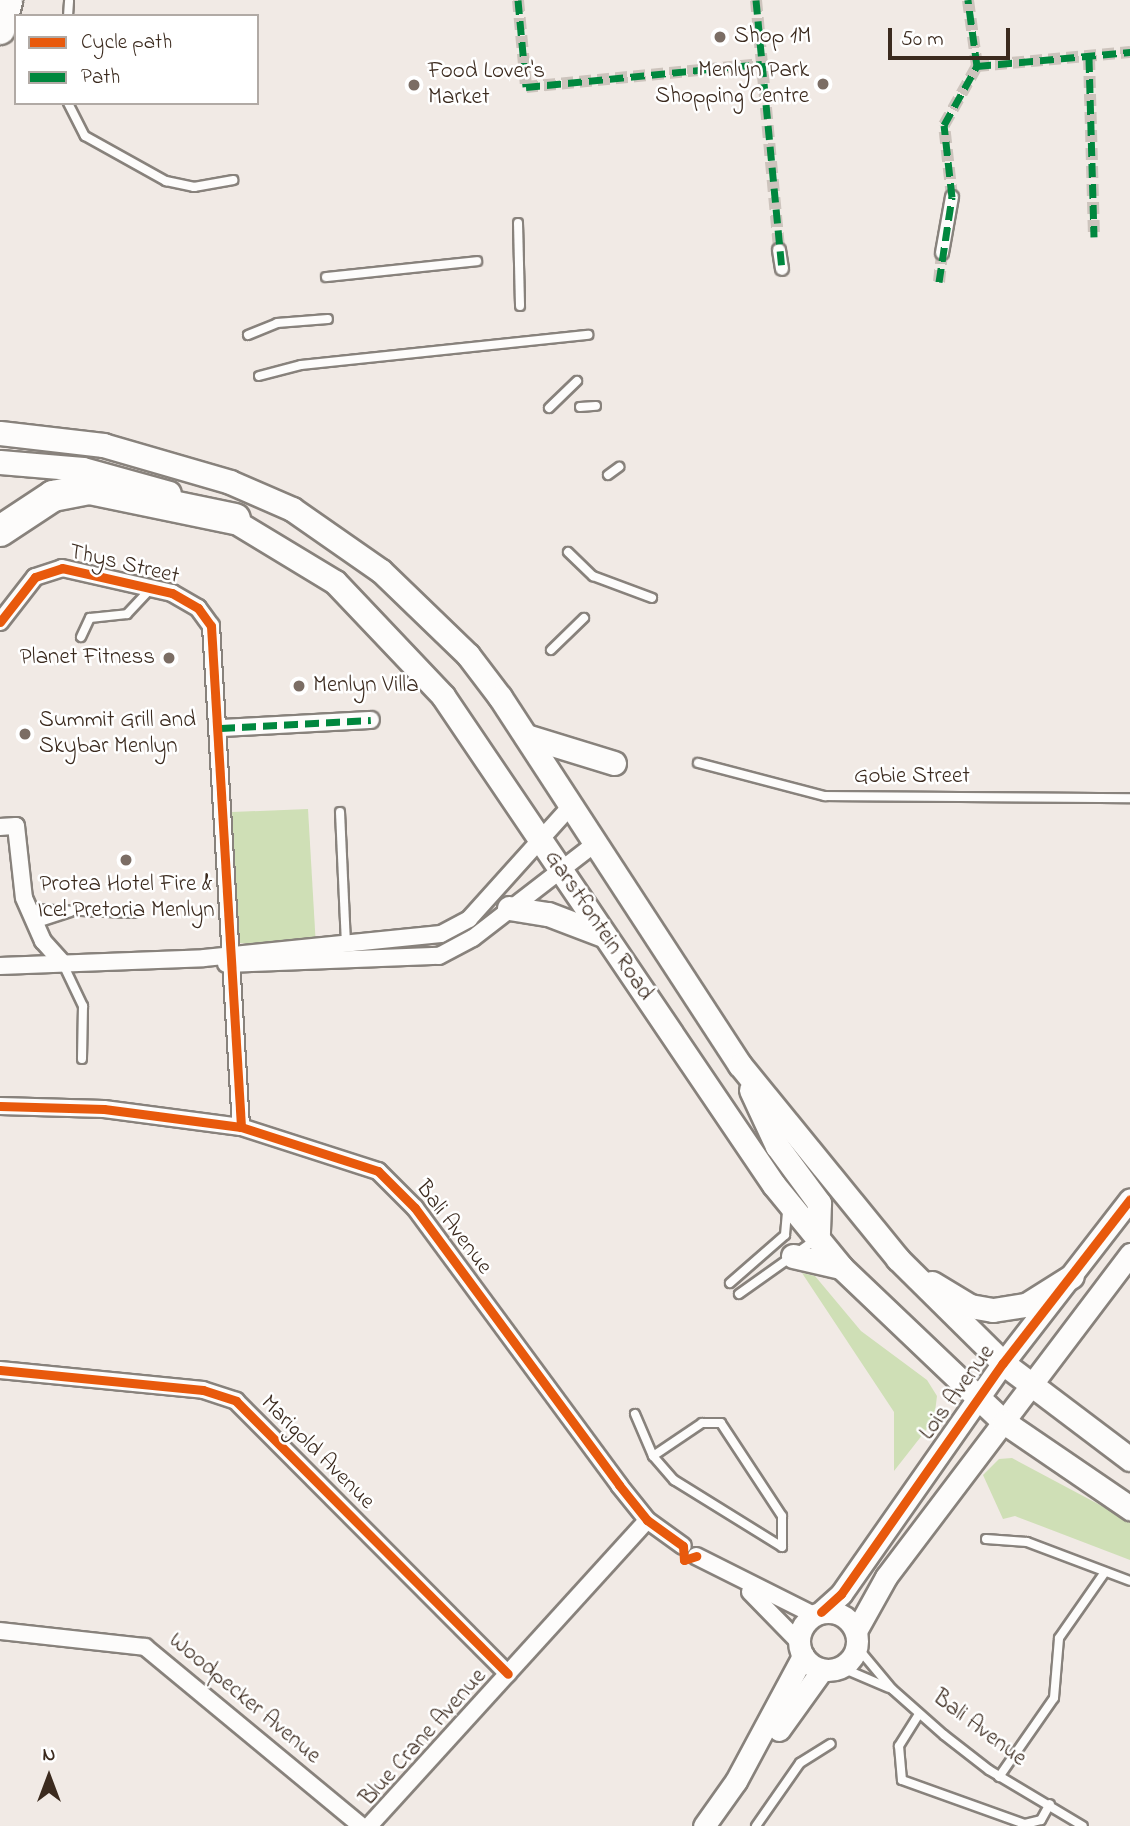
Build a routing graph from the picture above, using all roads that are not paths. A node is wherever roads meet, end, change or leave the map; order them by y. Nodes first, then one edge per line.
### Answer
1 (7, 0) edge
2 (0, 29) edge
3 (69, 105) edge
4 (233, 180) dead end
5 (952, 197) tunnel mouth
6 (518, 223) dead end
7 (779, 250) tunnel mouth
8 (942, 253) tunnel mouth
9 (477, 261) dead end
10 (782, 269) dead end
11 (326, 277) dead end
12 (520, 306) dead end
13 (328, 319) dead end
14 (248, 335) dead end
15 (588, 335) dead end
16 (259, 376) dead end
17 (577, 381) dead end
18 (596, 406) dead end
19 (580, 407) dead end
20 (549, 408) dead end
21 (0, 433) edge
22 (0, 462) edge
23 (619, 467) dead end
24 (608, 475) dead end
25 (235, 519) junction
26 (0, 531) edge
27 (568, 552) dead end
28 (151, 588) junction
29 (652, 598) dead end
30 (584, 618) dead end
31 (0, 622) edge
32 (82, 637) dead end
33 (551, 650) dead end
34 (371, 720) dead end
35 (221, 728) junction
36 (526, 736) junction
37 (614, 763) dead end
38 (698, 763) dead end
39 (1130, 798) edge
40 (569, 808) junction
41 (340, 812) dead end
42 (0, 827) edge
43 (537, 837) junction
44 (592, 846) junction
45 (559, 872) junction
46 (509, 908) junction
47 (70, 912) junction
48 (133, 913) dead end
49 (31, 917) junction
50 (603, 935) junction
51 (346, 945) junction
52 (234, 958) junction
53 (62, 962) junction
54 (346, 962) junction
55 (0, 966) edge
56 (82, 1059) dead end
57 (740, 1065) junction
58 (0, 1106) edge
59 (241, 1127) junction
60 (1130, 1199) edge
61 (787, 1202) junction
62 (818, 1238) junction
63 (1130, 1254) edge
64 (793, 1256) junction
65 (898, 1259) junction
66 (841, 1267) junction
67 (1072, 1276) junction
68 (730, 1283) dead end
69 (738, 1294) dead end
70 (1003, 1363) junction
71 (0, 1370) edge
72 (1033, 1385) junction
73 (977, 1399) junction
74 (635, 1414) dead end
75 (1004, 1422) junction
76 (653, 1455) junction
77 (1130, 1459) edge
78 (1130, 1508) edge
79 (648, 1520) junction
80 (986, 1539) dead end
81 (1105, 1572) junction
82 (1130, 1581) edge
83 (750, 1590) junction
84 (817, 1614) junction
85 (0, 1631) edge
86 (856, 1639) junction
87 (801, 1648) junction
88 (831, 1668) junction
89 (508, 1674) junction
90 (892, 1689) junction
91 (919, 1714) junction
92 (772, 1729) junction
93 (831, 1744) dead end
94 (999, 1777) junction
95 (1049, 1804) junction
96 (1081, 1823) edge
97 (361, 1826) edge
98 (369, 1826) edge
99 (704, 1826) edge
100 (717, 1826) edge
101 (756, 1826) edge

1 - 2 highway
3 - 4 lane
5 - 8 street
6 - 12 lane
7 - 10 street
9 - 11 lane
13 - 14 lane
15 - 16 lane
17 - 20 lane
18 - 19 lane
21 - 36 main road, Garstfontein Road
22 - 25 main road, Garstfontein Road
23 - 24 lane
25 - 26 highway
25 - 43 main road, Garstfontein Road
27 - 29 lane
28 - 31 street, Thys Street
28 - 32 lane
28 - 35 street, Thys Street
30 - 33 lane
34 - 35 street
35 - 52 street, Thys Street
36 - 37 main road
36 - 40 main road, Garstfontein Road
38 - 39 lane, Gobie Street
40 - 43 street
40 - 44 main road, Garstfontein Road
41 - 51 lane
42 - 49 street
43 - 45 main road, Garstfontein Road
43 - 51 street
44 - 45 street
44 - 57 main road, Garstfontein Road
45 - 46 street
45 - 50 main road, Garstfontein Road
46 - 50 main road
46 - 54 street
47 - 48 lane
47 - 49 lane
47 - 49 lane
49 - 53 street
50 - 61 main road, Garstfontein Road
51 - 52 street
51 - 54 lane
52 - 53 street
52 - 54 street
52 - 59 street, Thys Street
53 - 55 street
53 - 56 lane
57 - 62 main road
57 - 65 main road, Garstfontein Road
58 - 59 street, Bali Avenue
59 - 79 street, Bali Avenue
60 - 67 street, Lois Avenue
61 - 62 main road, Garstfontein Road
61 - 68 lane
62 - 64 lane
62 - 66 main road, Garstfontein Road
63 - 72 street
64 - 66 main road
64 - 69 lane
65 - 67 main road
65 - 70 main road, Garstfontein Road
66 - 73 main road, Garstfontein Road
67 - 70 street, Lois Avenue
70 - 72 main road, Garstfontein Road
70 - 73 street, Lois Avenue
71 - 89 street, Marigold Avenue
72 - 75 street
72 - 77 main road, Garstfontein Road
73 - 75 main road, Garstfontein Road
73 - 84 street, Lois Avenue
74 - 76 lane
75 - 78 main road, Garstfontein Road
75 - 86 street
76 - 76 lane
79 - 83 street, Bali Avenue
79 - 89 street, Blue Crane Avenue
80 - 81 lane
81 - 82 lane
81 - 94 lane
83 - 84 street, Bali Avenue
83 - 87 street, Bali Avenue
84 - 86 street
84 - 87 street, Lois Avenue
85 - 97 street, Woodpecker Avenue
86 - 88 street
86 - 90 lane, Bali Avenue
87 - 88 street
87 - 92 street
88 - 90 lane, Bali Avenue
88 - 92 street
89 - 98 street, Blue Crane Avenue
90 - 91 lane, Bali Avenue
91 - 94 lane, Bali Avenue
91 - 95 lane
92 - 99 street
93 - 101 lane
94 - 95 lane, Bali Avenue
95 - 96 lane, Bali Avenue
99 - 100 lane

